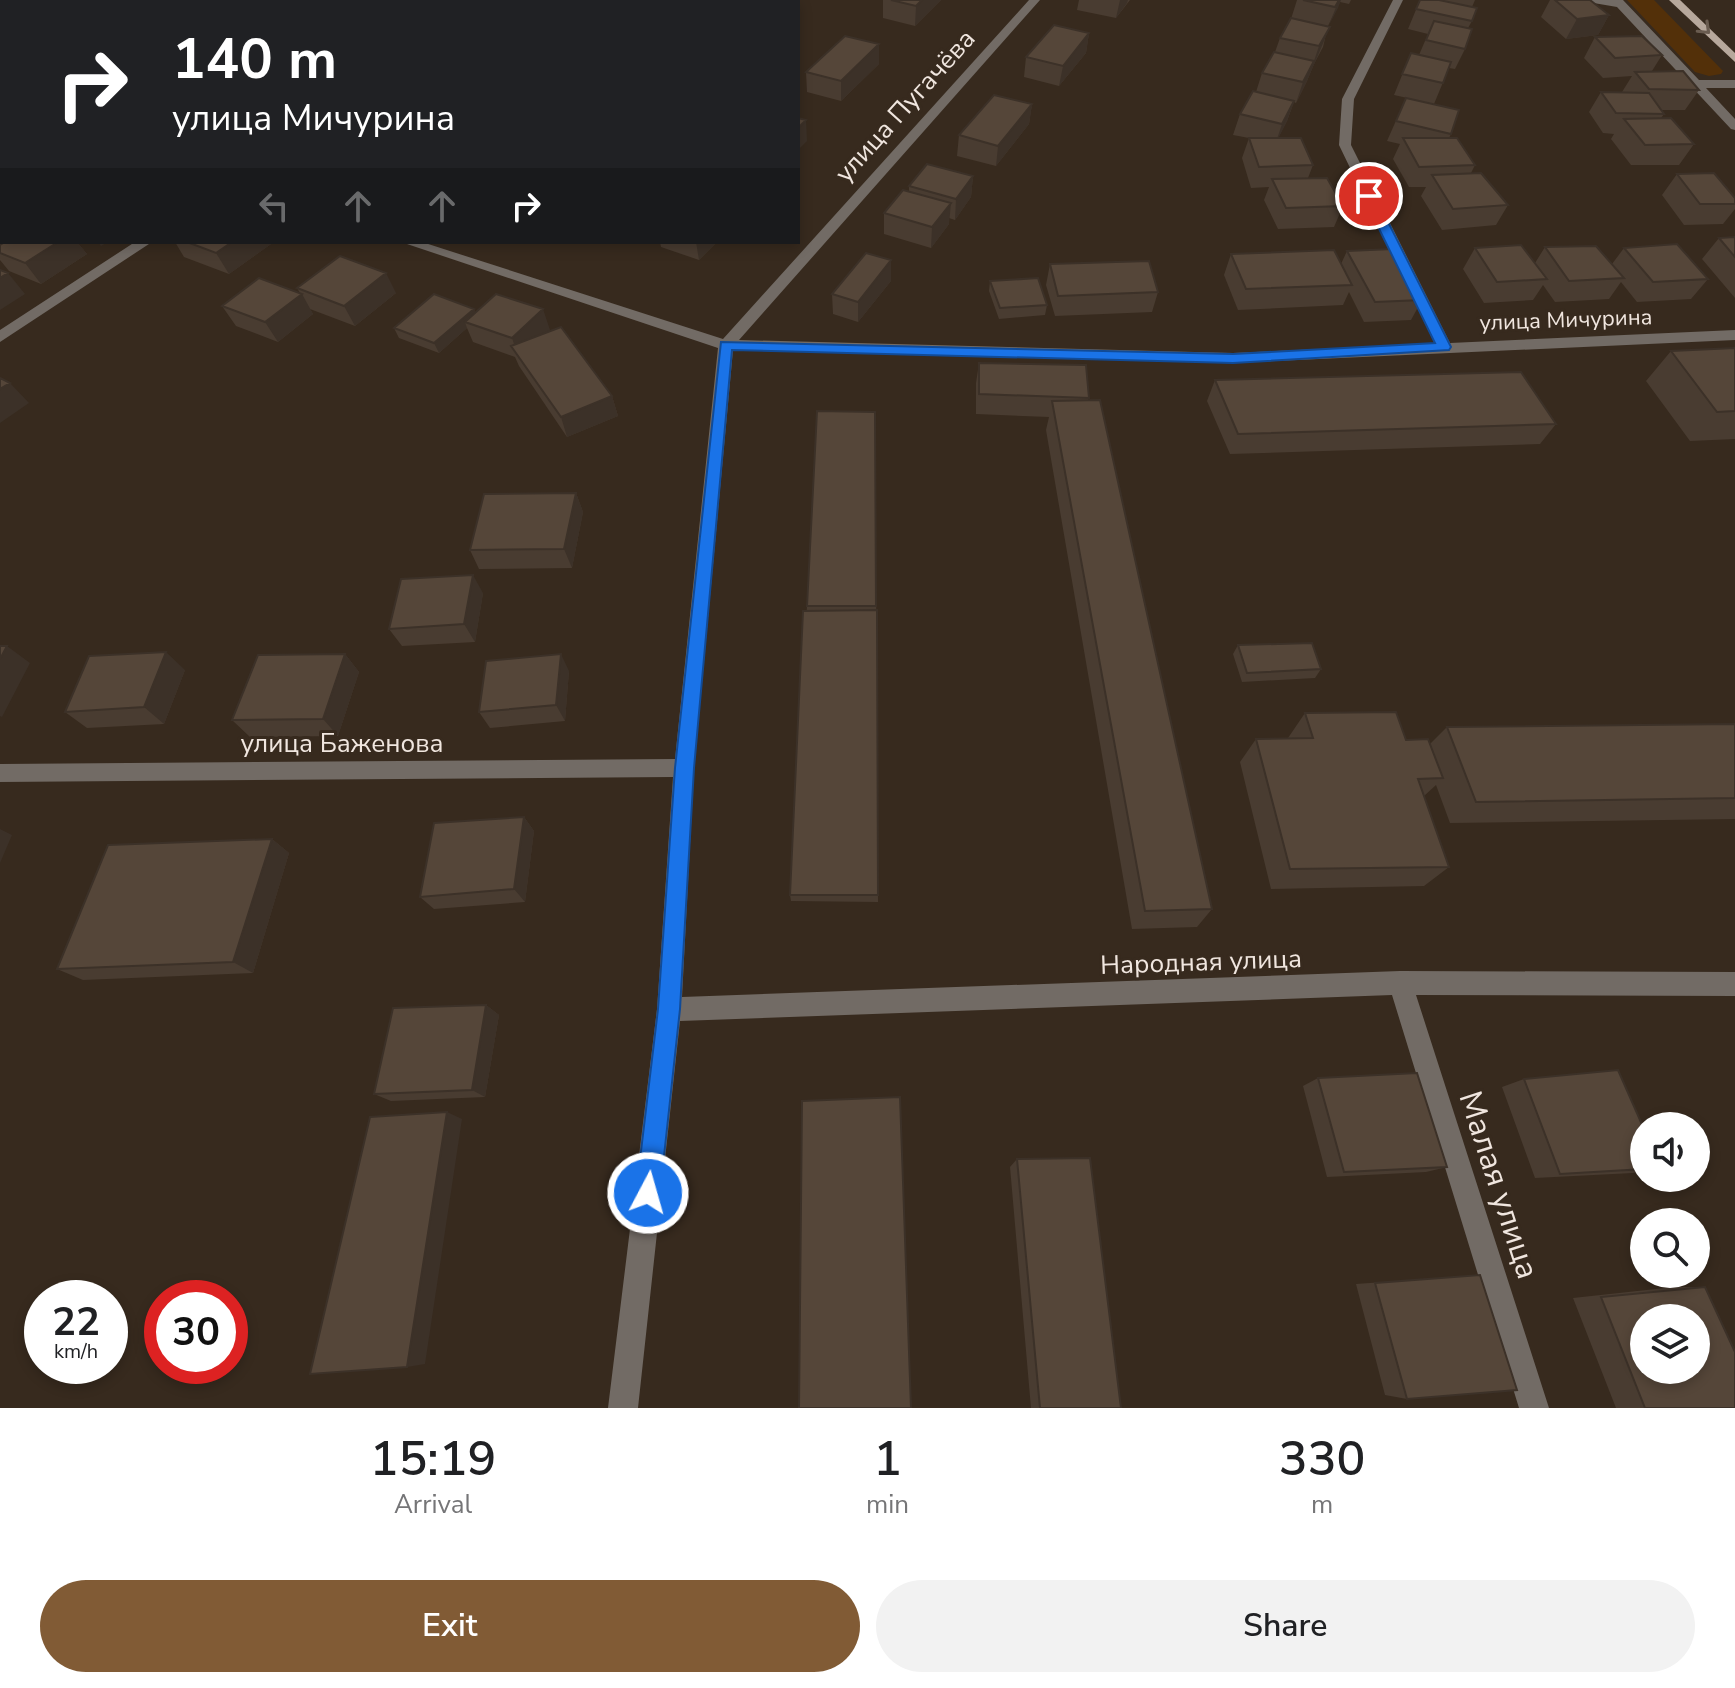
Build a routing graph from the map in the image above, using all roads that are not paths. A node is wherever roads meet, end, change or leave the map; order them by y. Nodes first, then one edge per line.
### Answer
1 (1035, 0) edge
2 (1398, 0) edge
3 (1581, 0) edge
4 (1674, 0) edge
5 (1619, 2) edge
6 (1735, 59) edge
7 (1696, 84) junction
8 (1735, 84) edge
9 (1735, 126) edge
10 (142, 244) edge
11 (414, 244) edge
12 (1735, 335) edge
13 (0, 337) edge
14 (726, 345) junction
15 (1444, 347) junction
16 (684, 768) junction
17 (0, 773) edge
18 (1400, 983) junction
19 (1735, 984) edge
20 (669, 1009) junction
21 (623, 1408) edge
22 (1534, 1408) edge

1 - 14 street, улица Пугачёва
2 - 15 street
3 - 5 street
4 -> 6 main road
5 - 7 street
7 - 8 street
7 - 9 street
10 - 13 street
11 - 14 street, улица Мичурина
12 - 15 street, улица Мичурина
14 - 15 street, улица Мичурина
14 - 16 street
16 - 17 street, улица Баженова
16 - 20 street
18 - 19 street, Народная улица
18 - 20 street, Народная улица
18 - 22 street, Малая улица
20 - 21 street

